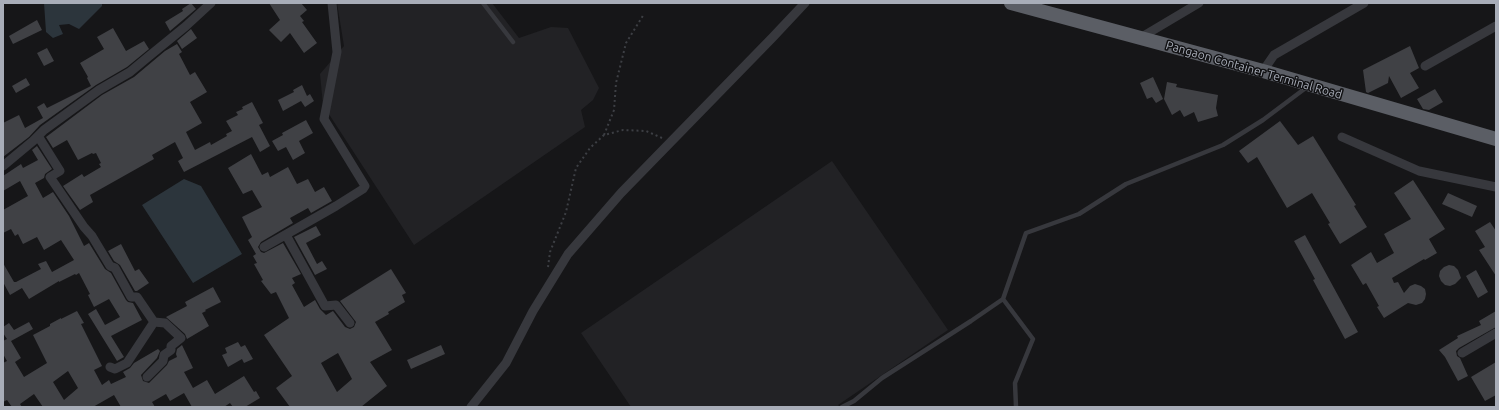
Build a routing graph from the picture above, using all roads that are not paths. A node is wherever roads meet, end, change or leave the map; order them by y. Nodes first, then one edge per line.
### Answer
1 (211, 3) edge
2 (332, 3) edge
3 (483, 3) edge
4 (805, 3) edge
5 (1011, 3) edge
6 (1199, 3) edge
7 (1364, 3) edge
8 (1034, 6) edge
9 (1496, 26) edge
10 (1140, 38) junction
11 (513, 42) dead end
12 (1425, 66) dead end
13 (1263, 71) junction
14 (1310, 85) junction
15 (38, 136) junction
16 (1342, 137) dead end
17 (1496, 139) edge
18 (3, 166) edge
19 (1496, 187) edge
20 (286, 235) junction
21 (264, 248) dead end
22 (1003, 299) junction
23 (154, 322) junction
24 (350, 323) dead end
25 (1496, 333) edge
26 (1462, 353) dead end
27 (110, 367) dead end
28 (147, 377) dead end
29 (470, 407) edge
30 (842, 407) edge
31 (1016, 407) edge

1 - 15 street
2 - 20 street
3 - 11 lane
4 - 29 street
5 - 8 highway, Pangaon Container Terminal Road
6 - 10 street
7 - 13 street
8 - 10 highway, Pangaon Container Terminal Road
9 - 12 street
10 - 13 highway, Pangaon Container Terminal Road
13 - 14 highway, Pangaon Container Terminal Road
14 - 17 highway, Pangaon Container Terminal Road
14 - 22 lane
15 - 18 street
15 - 23 street
16 - 19 street
20 - 21 street
20 - 24 street
22 - 30 lane
22 - 31 lane
23 - 27 street
23 - 28 street
25 - 26 street

